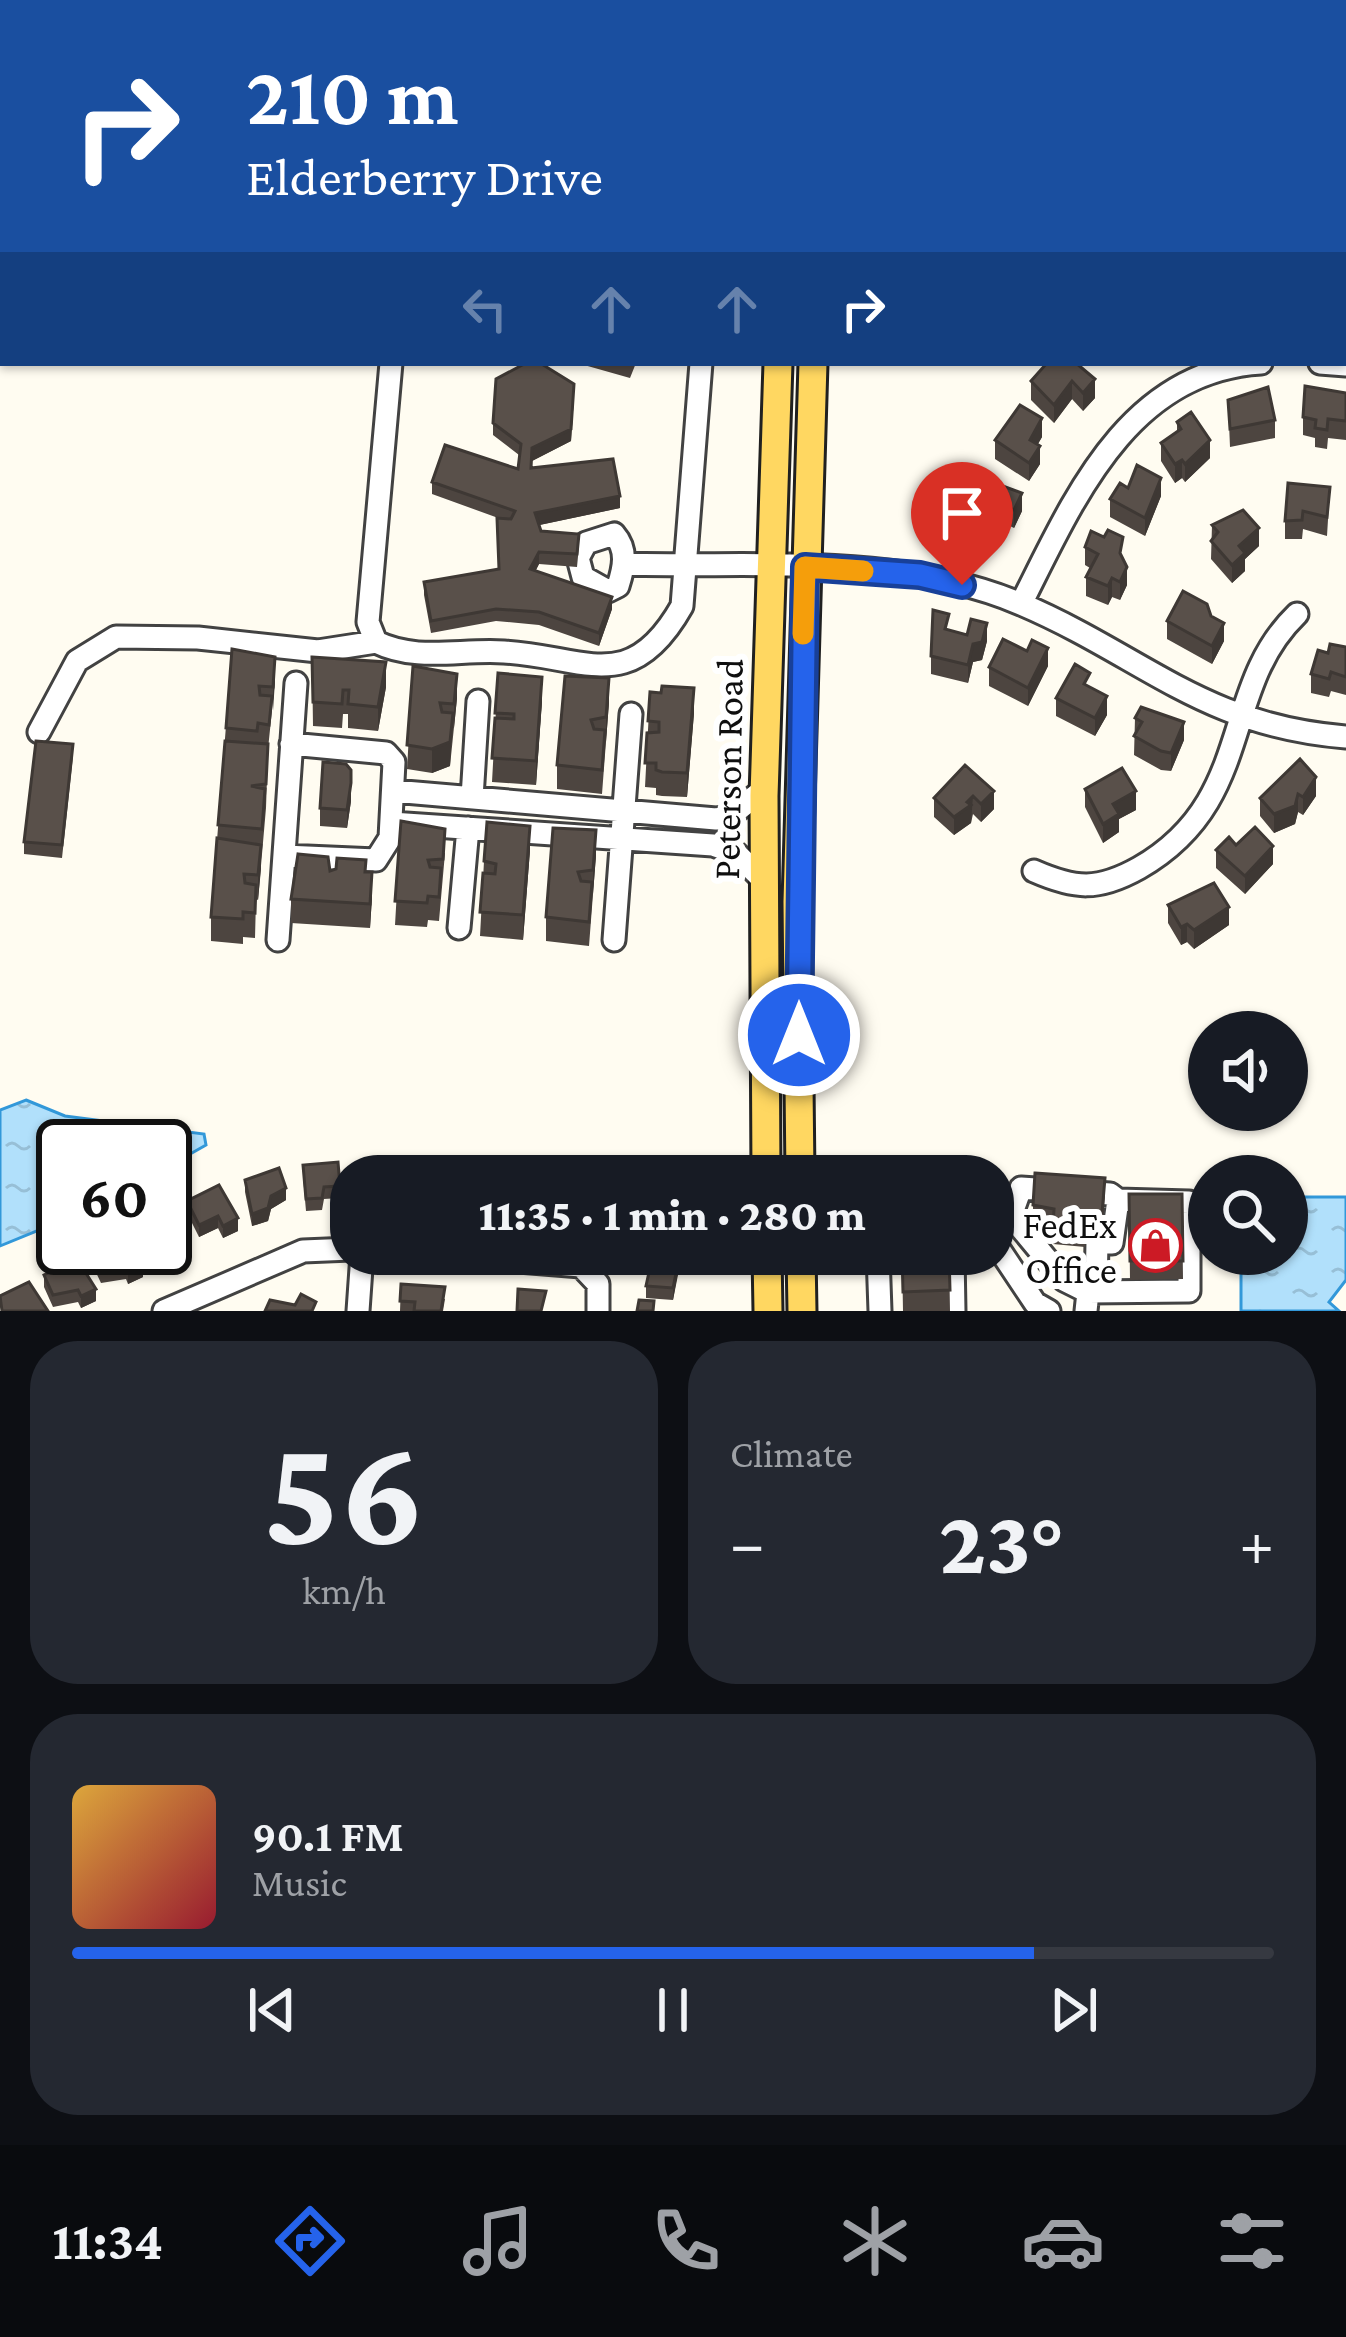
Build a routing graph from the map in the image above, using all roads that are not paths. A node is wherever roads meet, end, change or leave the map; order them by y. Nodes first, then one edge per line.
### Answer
1 (391, 366) edge
2 (701, 366) edge
3 (778, 366) edge
4 (813, 366) edge
5 (1248, 366) edge
6 (624, 564) dead end
7 (769, 565) junction
8 (688, 566) junction
9 (805, 567) junction
10 (1021, 604) junction
11 (1297, 614) dead end
12 (376, 642) junction
13 (296, 683) dead end
14 (478, 701) dead end
15 (632, 714) dead end
16 (1244, 719) junction
17 (39, 732) dead end
18 (1346, 737) edge
19 (292, 744) junction
20 (764, 790) junction
21 (393, 791) junction
22 (472, 798) junction
23 (624, 811) junction
24 (391, 823) junction
25 (468, 828) junction
26 (623, 838) junction
27 (284, 856) junction
28 (1034, 871) dead end
29 (764, 881) junction
30 (459, 928) dead end
31 (278, 940) dead end
32 (614, 940) dead end
33 (766, 1155) edge
34 (800, 1155) edge
35 (1014, 1201) edge
36 (1118, 1201) junction
37 (1014, 1233) edge
38 (330, 1250) edge
39 (1014, 1274) edge
40 (361, 1275) edge
41 (590, 1275) edge
42 (767, 1275) edge
43 (801, 1275) edge
44 (879, 1275) edge
45 (953, 1275) edge
46 (1090, 1299) edge
47 (1035, 1307) edge
48 (164, 1311) edge
49 (358, 1311) edge
50 (598, 1311) edge
51 (768, 1311) edge
52 (802, 1311) edge
53 (880, 1311) edge
54 (954, 1311) edge

1 - 12 street
2 - 8 street
3 - 7 main road, Peterson Road
4 - 9 main road, Peterson Road
5 - 10 street
6 - 8 street
7 - 8 street
7 - 9 street
7 - 20 main road, Peterson Road
8 - 12 street
9 - 10 street
9 - 34 main road, Peterson Road
10 - 16 street
11 - 16 street
12 - 17 street
13 - 19 street
14 - 22 street
15 - 23 street
16 - 18 street
16 - 28 street
19 - 21 street
19 - 27 street
20 - 23 street
20 - 29 main road, Peterson Road
21 - 22 street
21 - 24 street
22 - 23 street
23 - 26 street
24 - 25 street
24 - 27 street
25 - 26 street
25 - 30 street
26 - 29 street
26 - 32 street
27 - 31 street
29 - 33 main road, Peterson Road
35 - 36 street
36 - 46 street
36 - 46 street
37 - 46 street
38 - 48 street
39 - 47 street
40 - 49 street
41 - 50 street
42 - 51 main road
43 - 52 main road
44 - 53 street
45 - 54 street

